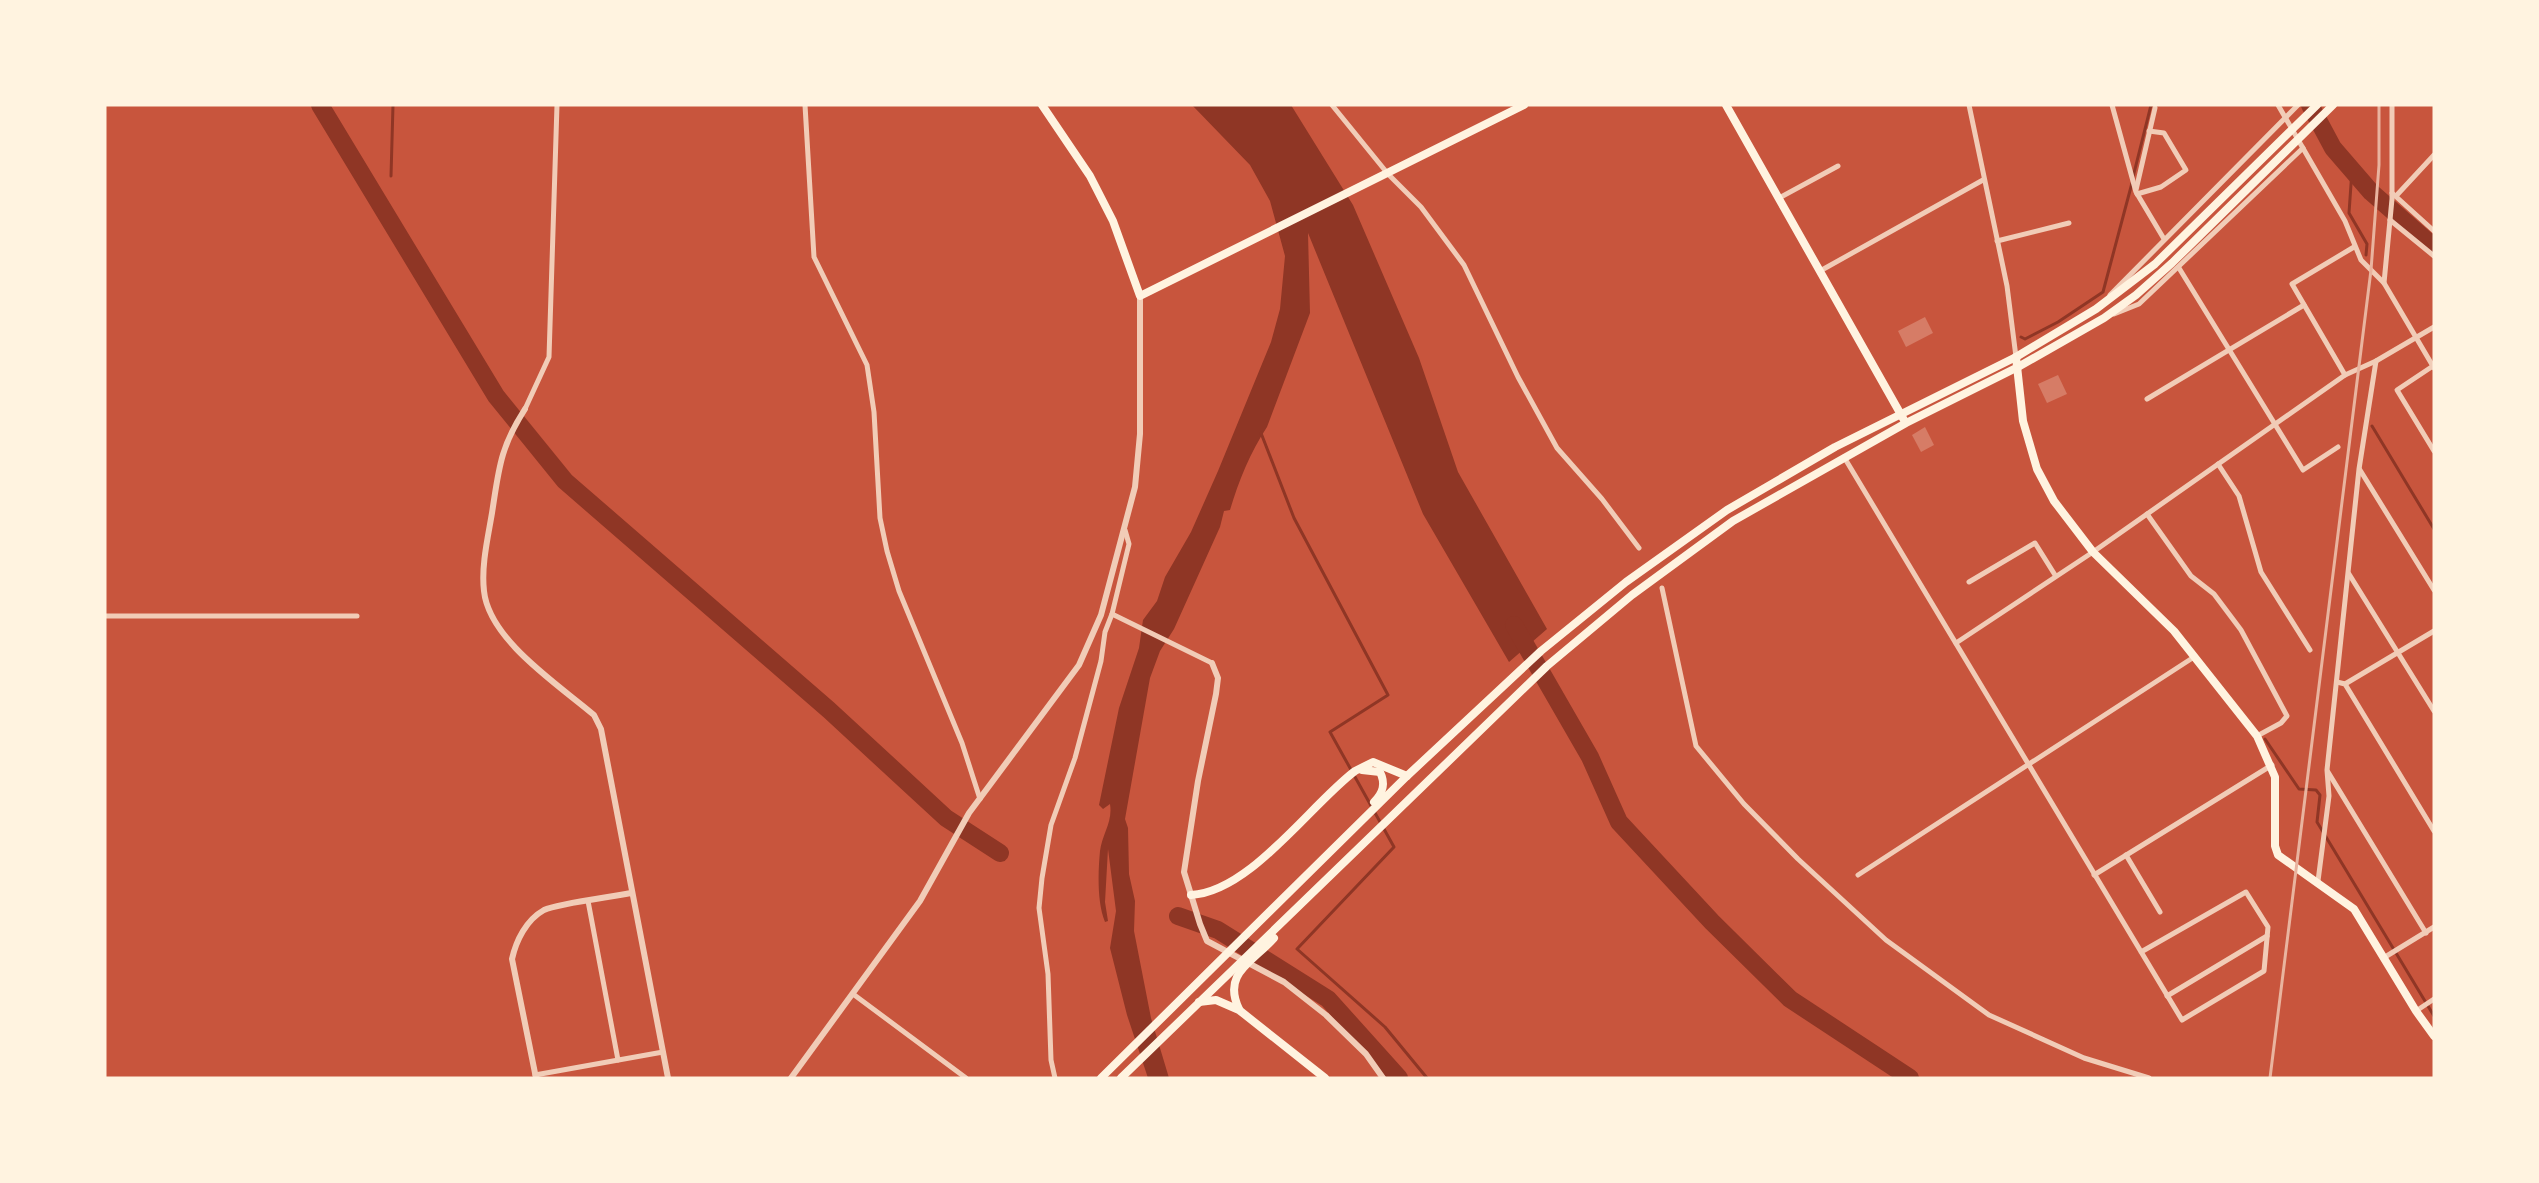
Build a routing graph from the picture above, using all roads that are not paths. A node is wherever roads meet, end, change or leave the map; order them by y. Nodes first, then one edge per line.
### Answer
1 (557, 105) edge
2 (805, 105) edge
3 (1042, 105) edge
4 (1332, 105) edge
5 (1524, 105) edge
6 (1726, 105) edge
7 (1969, 105) edge
8 (2112, 105) edge
9 (2278, 105) edge
10 (2298, 105) edge
11 (2317, 105) edge
12 (2333, 105) edge
13 (2392, 105) edge
14 (2155, 108) dead end
15 (2286, 118) junction
16 (2149, 131) junction
17 (2303, 148) junction
18 (2434, 154) edge
19 (1838, 166) dead end
20 (1388, 174) junction
21 (1983, 180) junction
22 (2136, 193) junction
23 (2393, 196) junction
24 (1779, 198) junction
25 (2390, 217) junction
26 (2069, 223) dead end
27 (2434, 231) edge
28 (2164, 238) junction
29 (1997, 241) junction
30 (2354, 247) junction
31 (2434, 256) edge
32 (2179, 268) junction
33 (1820, 271) junction
34 (2384, 283) junction
35 (1140, 296) junction
36 (2304, 305) junction
37 (2096, 309) junction
38 (2104, 318) junction
39 (2434, 327) edge
40 (2416, 338) junction
41 (2229, 349) junction
42 (2016, 357) junction
43 (2376, 361) junction
44 (2018, 367) junction
45 (2434, 367) edge
46 (2345, 375) junction
47 (2147, 399) dead end
48 (525, 409) joint
49 (1901, 412) junction
50 (1906, 423) junction
51 (2275, 424) junction
52 (2338, 447) dead end
53 (2434, 451) edge
54 (1844, 458) junction
55 (2218, 464) junction
56 (2359, 469) junction
57 (2147, 514) junction
58 (1125, 530) junction
59 (1639, 548) dead end
60 (2093, 552) junction
61 (2349, 574) junction
62 (2055, 575) junction
63 (1969, 582) dead end
64 (1662, 588) dead end
65 (2434, 590) edge
66 (1114, 615) junction
67 (105, 616) edge
68 (357, 616) dead end
69 (2434, 631) edge
70 (1956, 643) junction
71 (2310, 650) dead end
72 (2398, 653) junction
73 (2194, 657) junction
74 (1212, 663) joint
75 (2337, 682) junction
76 (2345, 684) junction
77 (2434, 711) edge
78 (2257, 736) junction
79 (2029, 764) junction
80 (2272, 765) junction
81 (2327, 770) junction
82 (1355, 771) junction
83 (1407, 776) junction
84 (980, 799) junction
85 (2434, 831) edge
86 (1332, 849) junction
87 (2127, 855) junction
88 (1857, 875) dead end
89 (2094, 875) junction
90 (2318, 881) junction
91 (631, 893) junction
92 (1191, 895) junction
93 (588, 902) junction
94 (2160, 912) dead end
95 (1290, 915) junction
96 (2434, 927) edge
97 (2426, 933) junction
98 (2267, 936) junction
99 (2142, 952) junction
100 (2385, 957) junction
101 (853, 993) junction
102 (2168, 996) junction
103 (2434, 999) edge
104 (1198, 1002) junction
105 (1239, 1010) junction
106 (2416, 1011) junction
107 (2434, 1036) edge
108 (663, 1052) junction
109 (618, 1060) junction
110 (536, 1076) edge
111 (668, 1078) edge
112 (791, 1078) edge
113 (966, 1078) edge
114 (1055, 1078) edge
115 (1101, 1078) edge
116 (1121, 1078) edge
117 (1325, 1078) edge
118 (1383, 1078) edge
119 (2149, 1078) edge

1 - 48 street
2 - 84 street
3 - 35 main road
4 - 20 street
5 - 20 main road
6 - 24 main road
7 - 21 street
8 - 22 street
9 - 15 street
10 - 15 street
11 - 37 main road
12 - 38 main road
13 - 23 street
14 - 16 street
15 - 17 street
15 - 28 street
16 - 22 street
16 - 22 street
17 - 30 street
17 - 32 street
18 - 23 street
19 - 24 street
20 - 35 main road
20 - 59 street
21 - 29 street
21 - 33 street
22 - 28 street
23 - 25 street
23 - 27 street
24 - 33 main road
25 - 31 street
25 - 34 street
26 - 29 street
28 - 37 street
29 - 42 street
30 - 34 street
30 - 36 street
32 - 38 street
32 - 41 street
33 - 49 main road
34 - 40 street
35 - 58 street
36 - 41 street
36 - 46 street
37 - 42 main road
38 - 44 main road
39 - 40 street
40 - 43 street
40 - 45 street
41 - 47 street
41 - 51 street
42 - 44 main road
42 - 49 main road
43 - 46 street
43 - 56 street
44 - 50 main road
44 - 60 main road
45 - 53 street
46 - 51 street
48 - 91 street
49 - 50 main road
49 - 83 main road
50 - 54 main road
51 - 52 street
51 - 55 street
54 - 70 street
54 - 95 main road
55 - 57 street
55 - 71 street
56 - 61 street
56 - 65 street
57 - 60 street
57 - 78 street
58 - 66 street
58 - 84 street
60 - 62 street
60 - 73 main road
61 - 72 street
61 - 75 street
62 - 63 street
62 - 70 street
64 - 119 street
66 - 74 street
66 - 114 street
67 - 68 street
69 - 72 street
70 - 79 street
72 - 76 street
72 - 77 street
73 - 78 main road
73 - 79 street
74 - 92 street
75 - 76 street
75 - 81 street
76 - 85 street
78 - 80 main road
79 - 88 street
79 - 89 street
80 - 87 street
80 - 90 main road
81 - 90 street
81 - 97 street
82 - 83 main road
82 - 86 main road
82 - 92 main road
83 - 86 main road
84 - 101 street
86 - 115 main road
87 - 89 street
87 - 94 street
89 - 99 street
90 - 100 main road
91 - 93 street
91 - 108 street
92 - 118 street
93 - 109 street
93 - 110 street
95 - 104 main road
95 - 105 main road
96 - 97 street
97 - 100 street
98 - 99 street
98 - 102 street
98 - 102 street
99 - 102 street
100 - 106 main road
101 - 112 street
101 - 113 street
103 - 106 street
104 - 105 main road
104 - 116 main road
105 - 117 main road
106 - 107 main road
108 - 109 street
108 - 111 street
109 - 110 street

